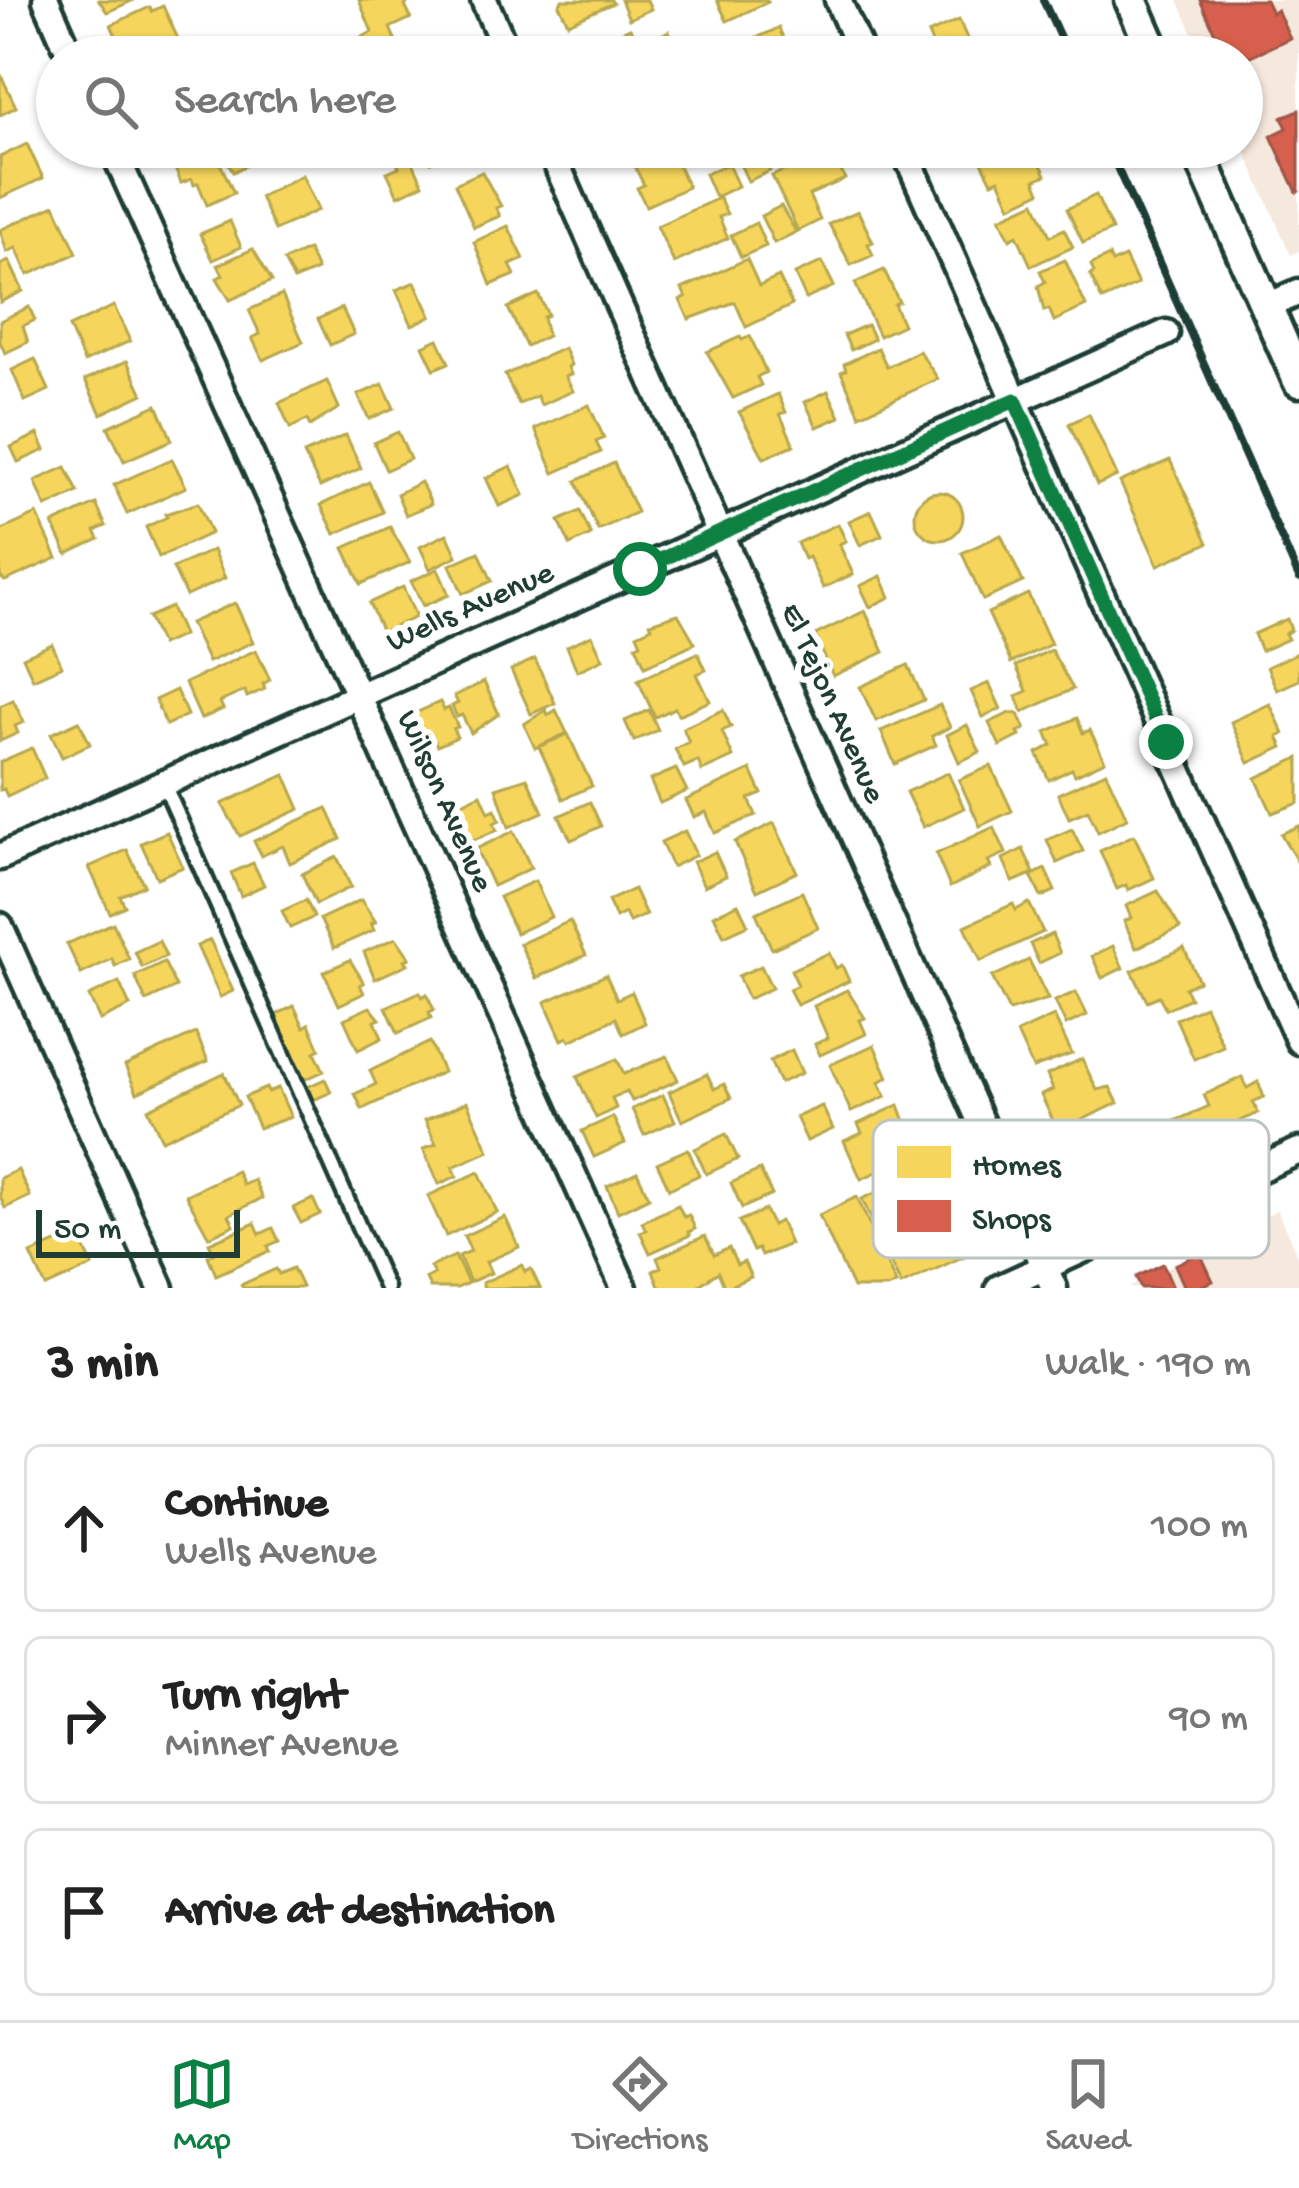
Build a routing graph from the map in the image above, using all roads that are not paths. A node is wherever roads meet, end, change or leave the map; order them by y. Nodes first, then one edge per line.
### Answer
1 (46, 0) edge
2 (484, 0) edge
3 (838, 0) edge
4 (1131, 0) edge
5 (62, 36) edge
6 (500, 36) edge
7 (854, 36) edge
8 (1147, 36) edge
9 (122, 168) edge
10 (558, 168) edge
11 (912, 168) edge
12 (1205, 168) edge
13 (1299, 292) edge
14 (1266, 307) junction
15 (1166, 333) dead end
16 (1299, 381) edge
17 (1015, 400) junction
18 (720, 534) junction
19 (360, 695) junction
20 (163, 784) junction
21 (0, 857) edge
22 (0, 926) edge
23 (1299, 1041) edge
24 (979, 1120) edge
25 (1299, 1151) edge
26 (1269, 1166) edge
27 (1088, 1258) edge
28 (1049, 1278) edge
29 (161, 1288) edge
30 (386, 1288) edge
31 (624, 1288) edge
32 (999, 1288) edge

1 - 5 street
2 - 6 street
3 - 7 street
4 - 8 street
9 - 19 street, Wilson Avenue
10 - 18 street, El Tejon Avenue
11 - 17 street
12 - 14 street
13 - 14 street
14 - 16 street
15 - 17 street, Wells Avenue
17 - 18 street, Wells Avenue
17 - 23 street
18 - 19 street, Wells Avenue
18 - 24 street, El Tejon Avenue
19 - 20 street, Wells Avenue
19 - 31 street, Wilson Avenue
20 - 21 street, Wells Avenue
20 - 30 lane
22 - 29 street
25 - 26 street
27 - 28 street
28 - 32 street

